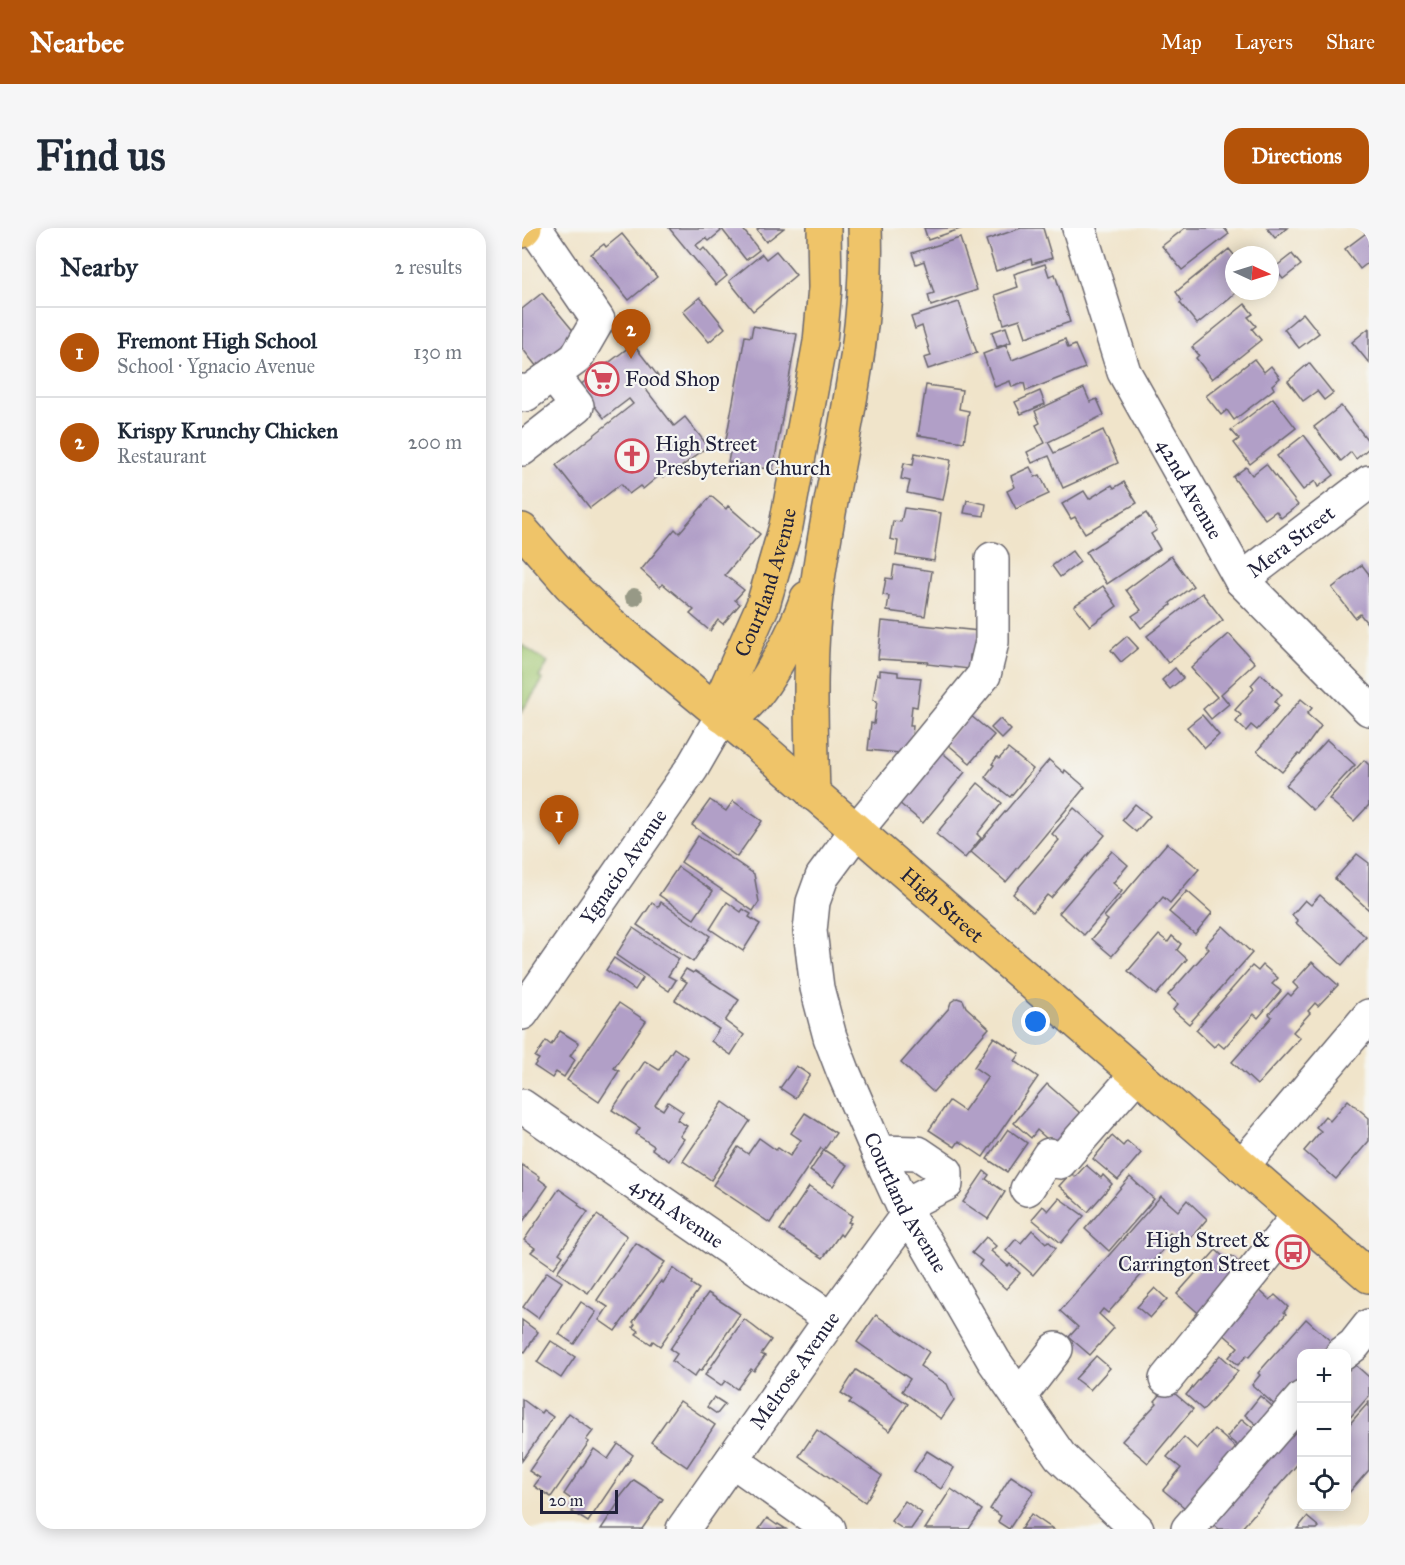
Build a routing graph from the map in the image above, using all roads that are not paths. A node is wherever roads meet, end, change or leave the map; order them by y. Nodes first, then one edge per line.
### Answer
1 (534, 228) edge
2 (824, 228) edge
3 (864, 228) edge
4 (1079, 228) edge
5 (553, 375) junction
6 (522, 391) edge
7 (522, 449) edge
8 (1369, 482) edge
9 (522, 530) edge
10 (826, 532) junction
11 (992, 559) dead end
12 (1241, 580) junction
13 (1369, 709) edge
14 (722, 716) junction
15 (813, 794) junction
16 (856, 831) junction
17 (522, 1013) edge
18 (1369, 1016) edge
19 (1137, 1074) junction
20 (522, 1106) edge
21 (878, 1152) junction
22 (1242, 1166) junction
23 (1027, 1189) dead end
24 (905, 1210) junction
25 (1299, 1215) junction
26 (1369, 1276) edge
27 (831, 1319) junction
28 (1369, 1326) edge
29 (1056, 1349) dead end
30 (1347, 1349) edge
31 (1166, 1379) dead end
32 (1019, 1397) junction
33 (1298, 1403) edge
34 (732, 1460) junction
35 (683, 1529) edge
36 (829, 1529) edge
37 (1137, 1529) edge
38 (1188, 1529) edge

1 - 5 street
2 - 14 main road, Courtland Avenue
3 - 10 main road, Courtland Avenue
4 - 12 street, 42nd Avenue
5 - 6 street
5 - 7 street
8 - 12 street, Mera Street
9 - 14 main road, High Street
10 - 14 main road, Courtland Avenue
10 - 15 main road, Courtland Avenue
11 - 16 street, Courtland Avenue
12 - 13 street, 42nd Avenue
14 - 15 main road, High Street
14 - 17 street, Ygnacio Avenue
15 - 16 main road, High Street
16 - 19 main road, High Street
16 - 21 street, Courtland Avenue
18 - 22 street
19 - 22 main road, High Street
19 - 23 street
20 - 27 street, 45th Avenue
21 - 24 street, Courtland Avenue
21 - 24 street
22 - 25 main road, High Street
24 - 27 street, Melrose Avenue
24 - 32 street, Courtland Avenue
25 - 26 main road, High Street
25 - 31 street
27 - 34 street, Melrose Avenue
28 - 30 street
29 - 32 street
32 - 37 street, Courtland Avenue
33 - 38 street
34 - 35 street, Melrose Avenue
34 - 36 street

